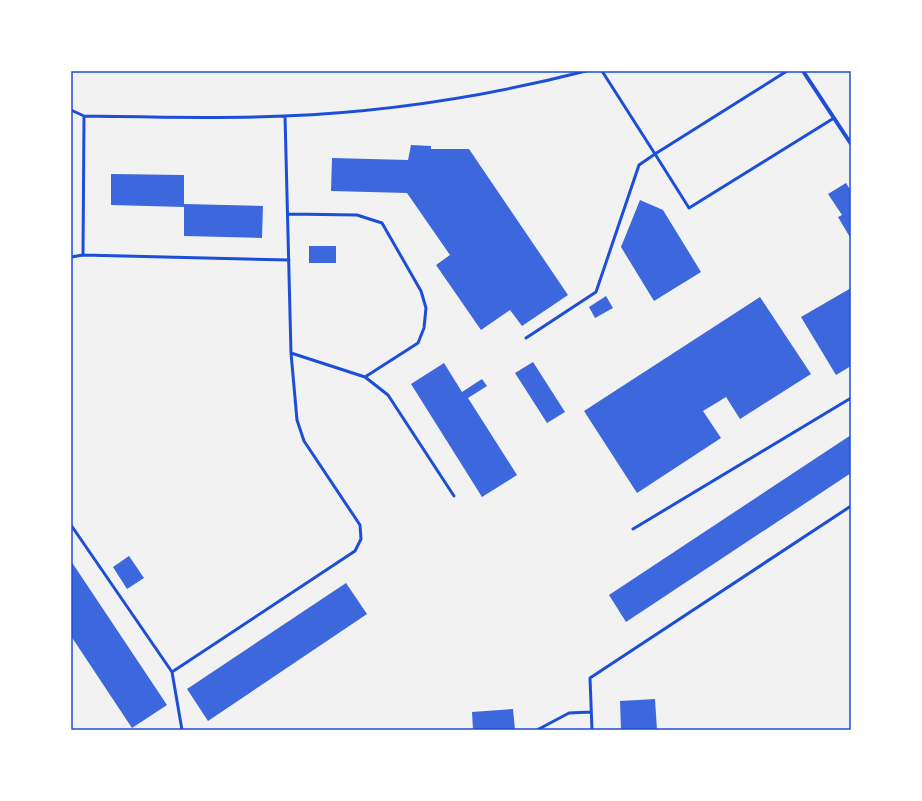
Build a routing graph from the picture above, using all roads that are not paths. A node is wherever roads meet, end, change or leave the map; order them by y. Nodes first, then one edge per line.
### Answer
1 (586, 71) edge
2 (602, 71) edge
3 (787, 71) edge
4 (803, 71) edge
5 (71, 110) edge
6 (84, 116) junction
7 (285, 116) junction
8 (834, 118) junction
9 (851, 144) edge
10 (655, 154) junction
11 (288, 214) junction
12 (83, 255) junction
13 (71, 257) edge
14 (288, 260) junction
15 (526, 338) dead end
16 (291, 353) junction
17 (366, 377) junction
18 (851, 398) edge
19 (454, 496) dead end
20 (851, 506) edge
21 (71, 525) edge
22 (633, 529) dead end
23 (172, 672) junction
24 (591, 712) junction
25 (182, 730) edge
26 (537, 730) edge
27 (592, 730) edge

1 - 7 lane
2 - 10 lane
3 - 10 lane
4 - 8 street
5 - 6 lane
6 - 7 lane
6 - 12 lane
7 - 11 lane
8 - 9 street
8 - 10 lane
10 - 15 lane
11 - 14 lane
11 - 17 lane
12 - 13 lane
12 - 14 lane
14 - 16 lane
16 - 17 lane
16 - 23 lane
17 - 19 lane
18 - 22 lane
20 - 24 lane
21 - 23 lane
23 - 25 lane
24 - 26 lane
24 - 27 lane

